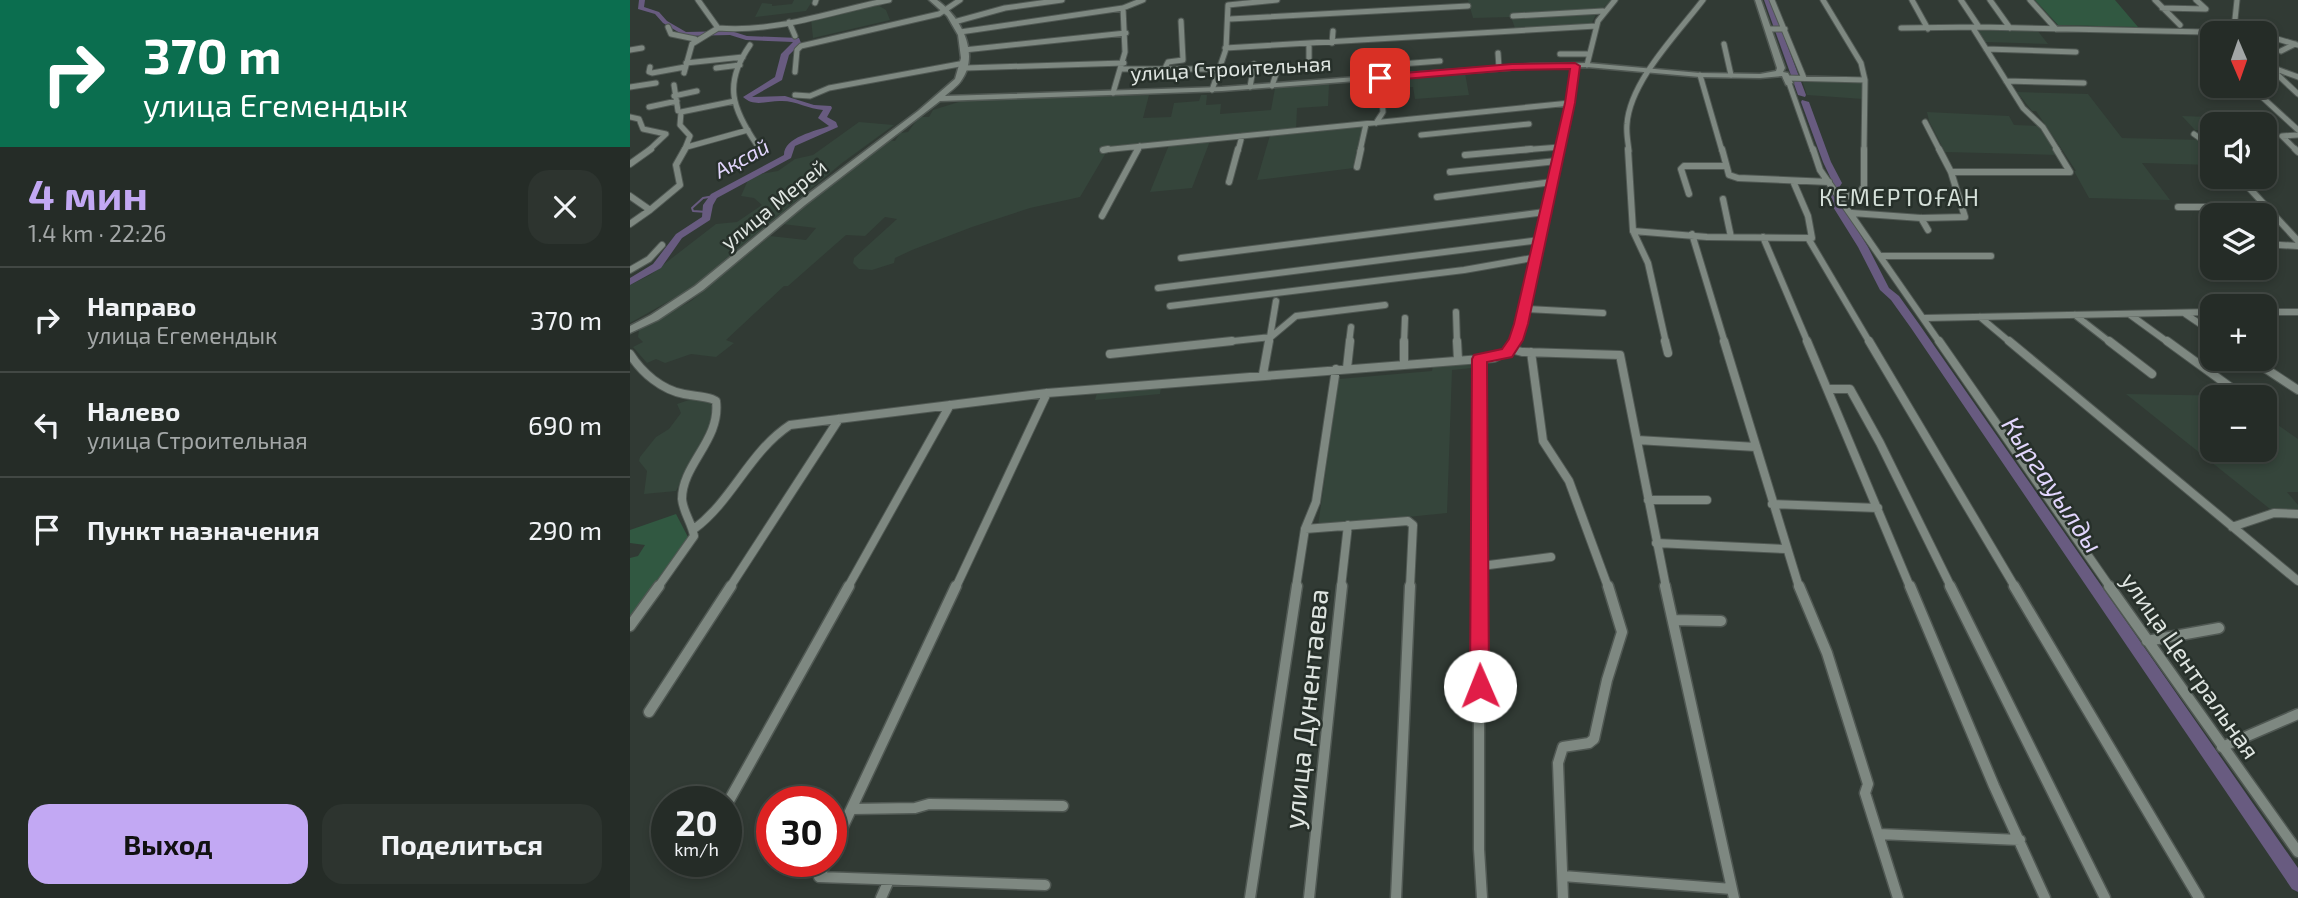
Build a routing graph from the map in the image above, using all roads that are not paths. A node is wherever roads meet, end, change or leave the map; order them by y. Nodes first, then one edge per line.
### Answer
1 (698, 0) edge
2 (704, 0) edge
3 (889, 0) edge
4 (932, 0) edge
5 (960, 0) edge
6 (1062, 0) edge
7 (1143, 0) edge
8 (1277, 0) edge
9 (1615, 0) edge
10 (1703, 0) edge
11 (1758, 0) edge
12 (1772, 0) edge
13 (1823, 0) edge
14 (1912, 0) edge
15 (1961, 0) edge
16 (1990, 0) edge
17 (2030, 0) edge
18 (2155, 0) edge
19 (2196, 0) edge
20 (2237, 0) edge
21 (877, 1) edge
22 (1036, 2) edge
23 (1468, 6) dead end
24 (1123, 8) junction
25 (2162, 8) junction
26 (948, 11) junction
27 (1603, 11) junction
28 (1513, 16) dead end
29 (1230, 19) junction
30 (2236, 21) edge
31 (789, 22) junction
32 (954, 22) junction
33 (1181, 22) dead end
34 (2180, 24) dead end
35 (1596, 26) junction
36 (668, 27) dead end
37 (1976, 27) junction
38 (718, 28) junction
39 (1901, 28) dead end
40 (2010, 28) junction
41 (1770, 29) junction
42 (1784, 29) junction
43 (1928, 29) junction
44 (2056, 29) junction
45 (1333, 31) dead end
46 (960, 32) junction
47 (1364, 32) dead end
48 (2200, 32) edge
49 (1126, 33) junction
50 (795, 36) dead end
51 (1431, 37) junction
52 (696, 38) junction
53 (1407, 39) junction
54 (2277, 39) edge
55 (1363, 41) junction
56 (1332, 43) junction
57 (1309, 44) junction
58 (1724, 44) dead end
59 (2297, 44) edge
60 (750, 45) dead end
61 (1433, 45) dead end
62 (1408, 46) dead end
63 (642, 48) dead end
64 (1225, 48) junction
65 (1986, 49) junction
66 (630, 50) edge
67 (964, 50) junction
68 (2281, 51) dead end
69 (2076, 52) dead end
70 (1498, 53) dead end
71 (1560, 54) dead end
72 (1589, 54) junction
73 (744, 57) junction
74 (1309, 58) dead end
75 (1440, 61) dead end
76 (1254, 64) dead end
77 (740, 65) junction
78 (1587, 65) junction
79 (965, 66) junction
80 (1123, 66) junction
81 (1575, 66) junction
82 (650, 67) dead end
83 (685, 68) junction
84 (716, 68) dead end
85 (1499, 68) junction
86 (2277, 68) edge
87 (1221, 69) junction
88 (1164, 70) junction
89 (1277, 71) dead end
90 (1650, 71) junction
91 (795, 72) dead end
92 (2277, 74) edge
93 (1700, 75) junction
94 (1731, 75) junction
95 (1400, 76) junction
96 (2298, 77) edge
97 (1380, 78) junction
98 (1792, 78) junction
99 (1865, 80) junction
100 (2006, 81) junction
101 (656, 83) dead end
102 (2084, 83) dead end
103 (674, 85) dead end
104 (1272, 86) junction
105 (630, 87) edge
106 (1250, 88) junction
107 (1212, 90) junction
108 (698, 91) dead end
109 (1113, 93) junction
110 (2298, 94) edge
111 (795, 95) dead end
112 (2263, 98) edge
113 (676, 99) junction
114 (935, 99) junction
115 (735, 101) junction
116 (1570, 103) junction
117 (649, 107) dead end
118 (1496, 111) junction
119 (681, 113) junction
120 (630, 117) edge
121 (1925, 122) dead end
122 (1376, 123) junction
123 (1366, 124) junction
124 (1529, 124) dead end
125 (1493, 127) junction
126 (748, 130) junction
127 (2298, 130) edge
128 (2194, 134) dead end
129 (1421, 135) dead end
130 (2298, 135) edge
131 (1242, 136) junction
132 (2200, 138) edge
133 (757, 145) dead end
134 (1140, 146) junction
135 (1560, 147) junction
136 (687, 148) junction
137 (1103, 150) dead end
138 (2298, 152) edge
139 (1465, 155) dead end
140 (1557, 161) junction
141 (630, 164) edge
142 (1726, 166) junction
143 (1357, 167) dead end
144 (1450, 172) dead end
145 (1951, 172) junction
146 (1793, 181) junction
147 (1552, 182) junction
148 (1229, 183) dead end
149 (1835, 189) junction
150 (2250, 189) edge
151 (1689, 194) dead end
152 (630, 196) edge
153 (1437, 197) dead end
154 (1724, 199) dead end
155 (2263, 203) edge
156 (2178, 206) dead end
157 (2200, 206) edge
158 (650, 210) junction
159 (1545, 212) junction
160 (1852, 213) junction
161 (1102, 216) dead end
162 (1921, 218) junction
163 (2277, 219) edge
164 (630, 224) edge
165 (1928, 230) dead end
166 (1633, 231) junction
167 (1692, 234) junction
168 (1731, 237) junction
169 (1763, 237) junction
170 (1808, 238) junction
171 (1540, 240) junction
172 (2298, 243) edge
173 (662, 244) dead end
174 (2277, 244) edge
175 (1991, 256) dead end
176 (1538, 257) junction
177 (1880, 257) junction
178 (1181, 258) dead end
179 (630, 270) edge
180 (1158, 288) dead end
181 (1276, 301) dead end
182 (1385, 305) dead end
183 (1170, 306) dead end
184 (1527, 309) junction
185 (1456, 312) dead end
186 (2200, 312) edge
187 (2277, 312) edge
188 (2298, 312) edge
189 (1603, 313) dead end
190 (2184, 313) junction
191 (2129, 314) junction
192 (2075, 315) junction
193 (1980, 317) junction
194 (1405, 318) dead end
195 (1925, 318) junction
196 (2200, 324) edge
197 (1350, 327) dead end
198 (630, 330) edge
199 (1270, 337) junction
200 (1511, 349) junction
201 (1531, 352) junction
202 (1668, 353) dead end
203 (630, 354) edge
204 (1110, 354) dead end
205 (1479, 359) junction
206 (1458, 360) junction
207 (1404, 364) junction
208 (1347, 368) junction
209 (1336, 369) junction
210 (2270, 371) edge
211 (1263, 374) junction
212 (2152, 374) dead end
213 (2227, 385) edge
214 (1828, 389) junction
215 (2298, 390) edge
216 (1047, 393) junction
217 (950, 405) junction
218 (839, 419) junction
219 (1637, 440) junction
220 (1755, 447) junction
221 (1648, 500) junction
222 (1707, 500) dead end
223 (1772, 504) junction
224 (1878, 508) junction
225 (2298, 514) edge
226 (1348, 526) junction
227 (2232, 527) junction
228 (694, 529) junction
229 (1306, 529) junction
230 (1657, 543) junction
231 (1786, 550) junction
232 (1551, 557) dead end
233 (1480, 566) junction
234 (2298, 581) edge
235 (1673, 620) junction
236 (1721, 621) dead end
237 (630, 626) edge
238 (2219, 628) dead end
239 (2147, 641) junction
240 (649, 712) dead end
241 (2298, 714) edge
242 (2222, 747) junction
243 (737, 786) edge
244 (1063, 806) dead end
245 (852, 809) junction
246 (847, 819) edge
247 (1878, 834) junction
248 (2020, 840) junction
249 (2298, 852) edge
250 (1563, 876) junction
251 (819, 877) edge
252 (889, 880) junction
253 (1045, 885) dead end
254 (1733, 893) edge
255 (881, 898) edge
256 (1250, 898) edge
257 (1309, 898) edge
258 (1396, 898) edge
259 (1482, 898) edge
260 (1563, 898) edge
261 (1898, 898) edge
262 (2045, 898) edge
263 (2105, 898) edge
264 (2199, 898) edge

1 - 2 street
1 - 38 street
3 - 21 street
4 - 26 main road
5 - 26 street
6 - 22 street
7 - 24 street
8 - 29 street
9 - 27 street
10 - 90 street
11 - 41 main road, улица Центральная
12 - 42 street
13 - 99 street
14 - 43 street
15 - 37 street
16 - 40 street
17 - 44 street
18 - 25 street
19 - 25 street
20 - 30 street
21 - 31 street
22 - 32 street
23 - 29 street
24 - 46 street
24 - 49 street
25 - 34 street
26 - 32 main road
26 - 91 street
27 - 28 street
27 - 35 street
29 - 64 street
31 - 38 street
31 - 50 street
32 - 46 main road
33 - 88 street
35 - 51 street
35 - 72 street
36 - 52 street
37 - 40 street
37 - 43 street
37 - 65 street
38 - 52 street
39 - 43 street
40 - 44 street
41 - 42 street
41 - 98 main road, улица Центральная
42 - 98 street
44 - 48 street
45 - 56 street
46 - 67 main road
47 - 55 street
49 - 67 street
49 - 80 street
51 - 53 street
51 - 61 street
52 - 83 street
53 - 55 street
53 - 62 street
54 - 59 street
55 - 56 street
56 - 57 street
57 - 64 street
57 - 74 street
58 - 94 street
59 - 68 street
60 - 73 street
63 - 66 street
64 - 87 street
65 - 69 street
65 - 100 street
67 - 79 main road
70 - 85 street
71 - 72 street
72 - 78 street
73 - 77 street
73 - 83 street
75 - 95 street
76 - 106 street
77 - 84 street
77 - 115 street
78 - 81 main road, улица Строительная
78 - 90 main road, улица Строительная
79 - 80 street
79 - 111 street
79 - 114 main road, улица Мерей
80 - 88 street
80 - 109 street
81 - 85 main road, улица Строительная
81 - 116 street
82 - 83 street
85 - 95 main road, улица Строительная
86 - 96 street
87 - 88 street
87 - 107 street
89 - 104 street
90 - 93 main road, улица Строительная
90 - 166 street
92 - 110 street
93 - 94 main road, улица Строительная
93 - 142 street
94 - 98 main road, улица Строительная
95 - 97 main road, улица Строительная
97 - 104 main road, улица Строительная
97 - 122 street
98 - 99 street
98 - 149 street, улица Центральная
99 - 149 street
100 - 102 street
100 - 145 street
101 - 105 street
103 - 113 street
104 - 106 main road, улица Строительная
106 - 107 main road, улица Строительная
107 - 109 main road, улица Строительная
108 - 113 street
109 - 114 main road, улица Строительная
112 - 127 street
113 - 117 street
113 - 119 street
114 - 198 main road, улица Мерей
115 - 119 street
115 - 126 street
116 - 118 street
116 - 135 street
118 - 122 street
118 - 125 street
119 - 136 street
120 - 141 street
121 - 145 street
122 - 123 street
123 - 131 street
123 - 143 street
124 - 125 street
125 - 129 street
126 - 133 street
126 - 136 street
128 - 132 street
130 - 138 street
131 - 134 street
131 - 148 street
134 - 137 street
134 - 161 street
135 - 139 street
135 - 140 street
136 - 158 street
140 - 144 street
140 - 147 street
142 - 146 street
142 - 151 street
145 - 162 street
146 - 149 street
146 - 170 street
147 - 153 street
147 - 159 street
149 - 160 street, улица Центральная
150 - 155 street
152 - 158 street
154 - 168 street
156 - 157 street
158 - 164 street
159 - 171 street
159 - 178 street
160 - 162 street
160 - 177 street, улица Центральная
162 - 165 street
163 - 172 street
166 - 167 street
166 - 202 street
167 - 168 street
167 - 220 street
168 - 169 street
169 - 170 street
169 - 214 street
170 - 264 street
171 - 176 street
171 - 180 street
172 - 174 street
173 - 179 street
175 - 177 street
176 - 183 street
176 - 184 street
177 - 195 street, улица Центральная
181 - 199 street
182 - 199 street
184 - 189 street
184 - 200 street
185 - 206 street
186 - 190 street
187 - 188 street
190 - 191 street
190 - 196 street
191 - 192 street
191 - 213 street
192 - 193 street
192 - 212 street
193 - 195 street
193 - 227 street
194 - 207 street
195 - 239 street, улица Центральная
197 - 208 street
199 - 204 street
199 - 211 street
200 - 201 street
200 - 205 street
201 - 219 street
201 - 250 street
203 - 228 street
205 - 206 street
205 - 233 street
206 - 207 street
207 - 208 street
208 - 209 street
209 - 211 street
209 - 229 street
210 - 215 street
211 - 216 street
214 - 224 street
214 - 263 street
216 - 217 street
216 - 245 street
217 - 218 street
217 - 243 street
218 - 228 street
218 - 240 street
219 - 220 street
219 - 221 street
220 - 223 street
221 - 222 street
221 - 230 street
223 - 224 street
223 - 231 street
224 - 248 street
225 - 227 street
226 - 229 street
226 - 257 street, улица Дунентаева
226 - 258 street
227 - 234 street
228 - 237 street
229 - 256 street
230 - 231 street
230 - 235 street
231 - 247 street
232 - 233 street
233 - 259 street
235 - 236 street
235 - 254 street
238 - 239 street
239 - 242 street, улица Центральная
241 - 242 street
242 - 249 street, улица Центральная
244 - 245 street
245 - 246 street
247 - 248 street
247 - 261 street
248 - 262 street
250 - 254 street
250 - 260 street
251 - 252 street
252 - 253 street
252 - 255 street

